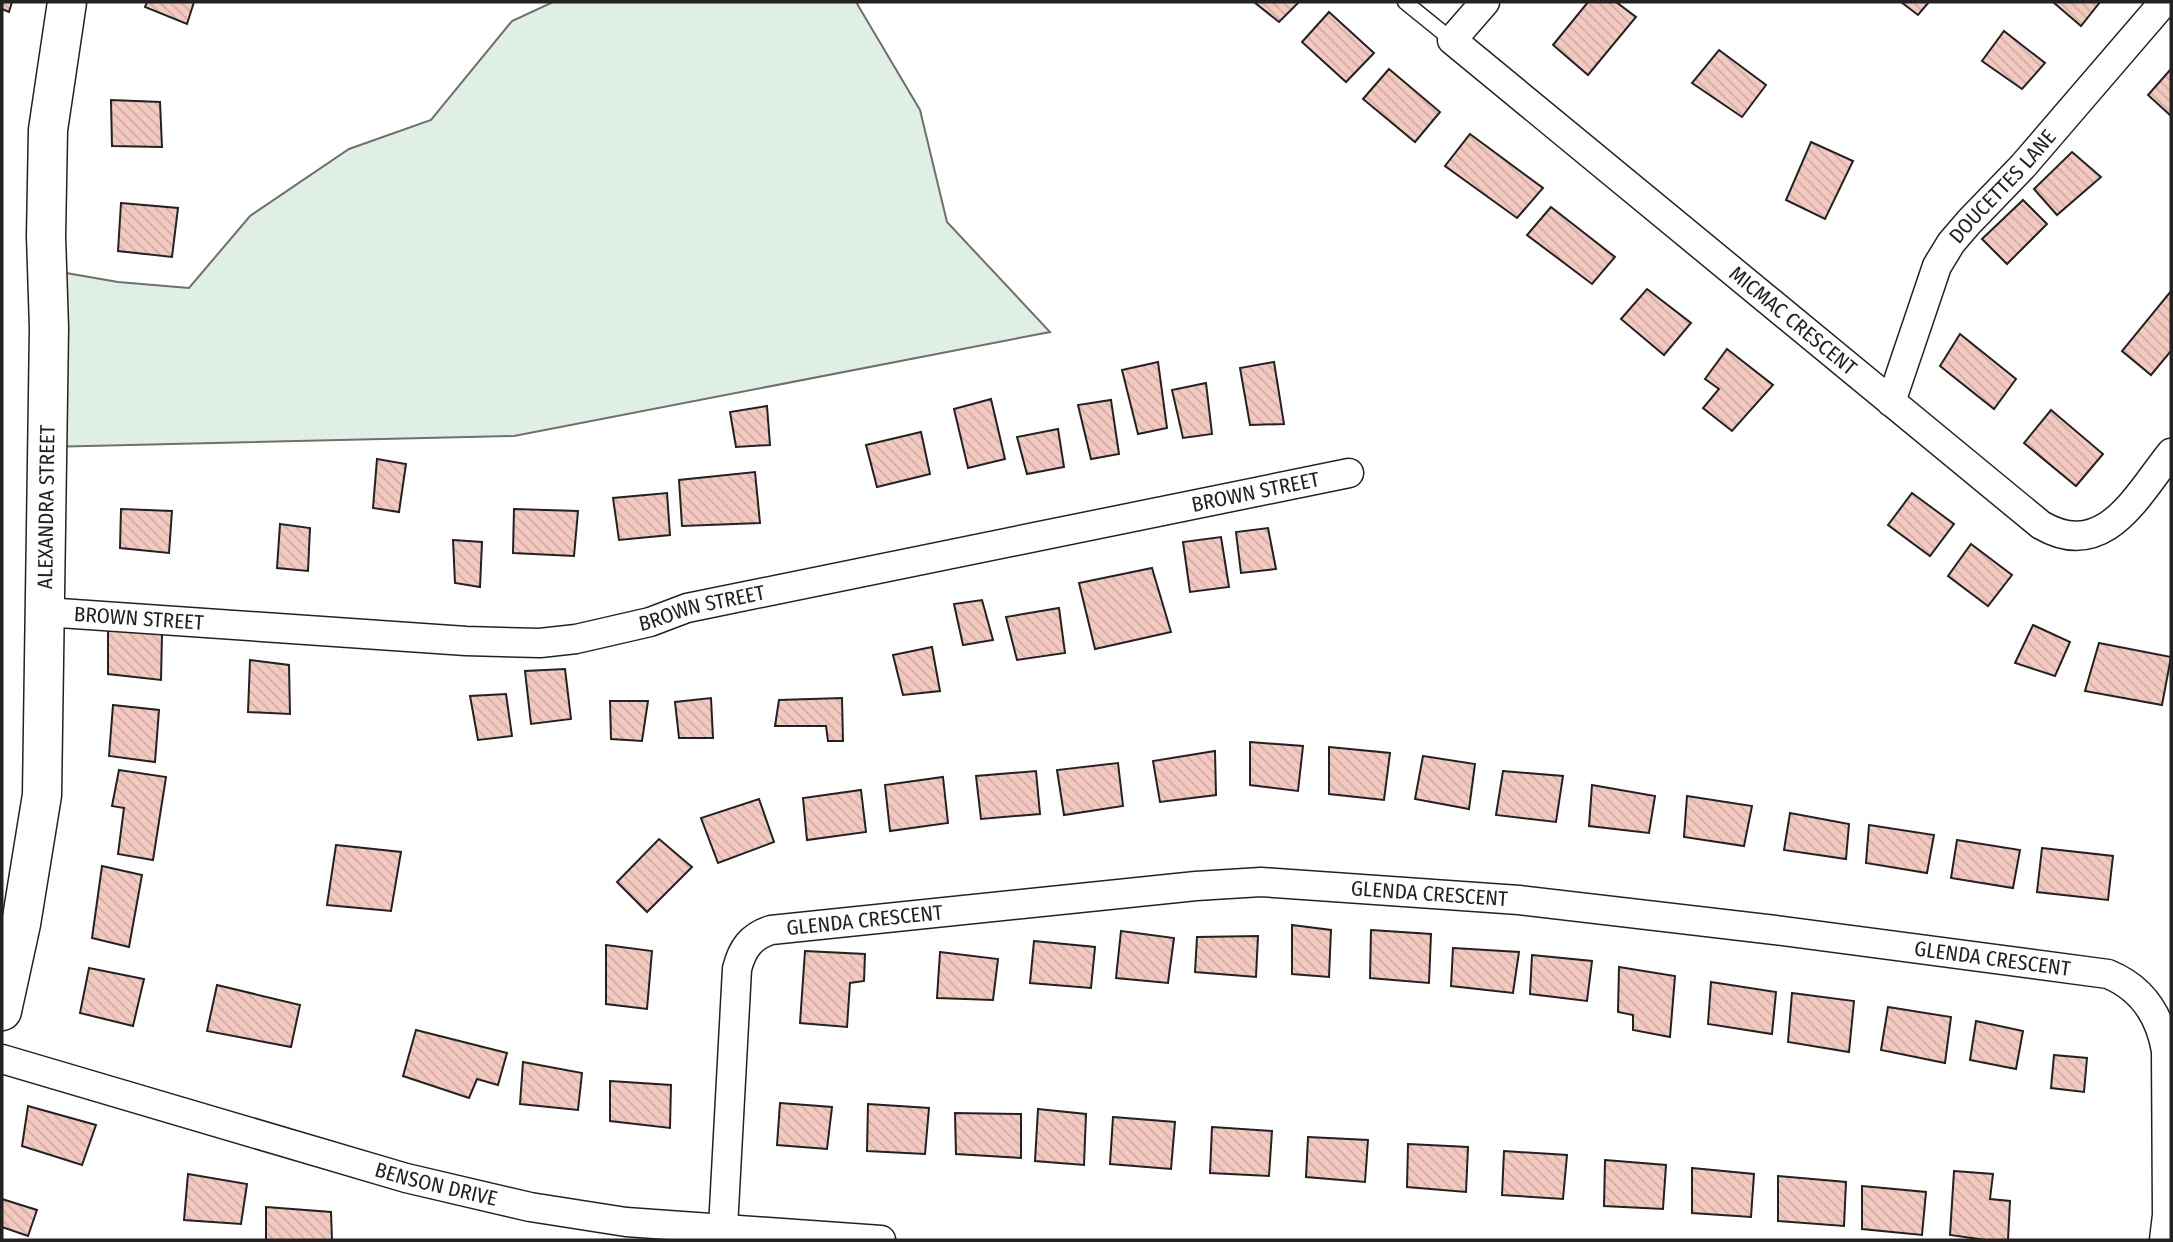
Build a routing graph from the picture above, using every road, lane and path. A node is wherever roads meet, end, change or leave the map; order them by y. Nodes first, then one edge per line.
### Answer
1 (67, 2) edge
2 (1405, 2) edge
3 (1485, 2) edge
4 (2164, 2) edge
5 (1452, 40) junction
6 (1891, 402) junction
7 (2171, 453) edge
8 (1349, 473) dead end
9 (45, 612) junction
10 (2, 1011) edge
11 (2, 1059) edge
12 (723, 1228) junction
13 (881, 1240) edge
14 (2164, 1240) edge

1 - 9 main road, ALEXANDRA STREET
2 - 5 lane
3 - 5 street
4 - 6 street, DOUCETTES LANE
5 - 6 street, MICMAC CRESCENT
6 - 7 street, MICMAC CRESCENT
8 - 9 street, BROWN STREET
9 - 10 main road, ALEXANDRA STREET
11 - 12 street, BENSON DRIVE
12 - 13 street, BENSON DRIVE
12 - 14 street, GLENDA CRESCENT

